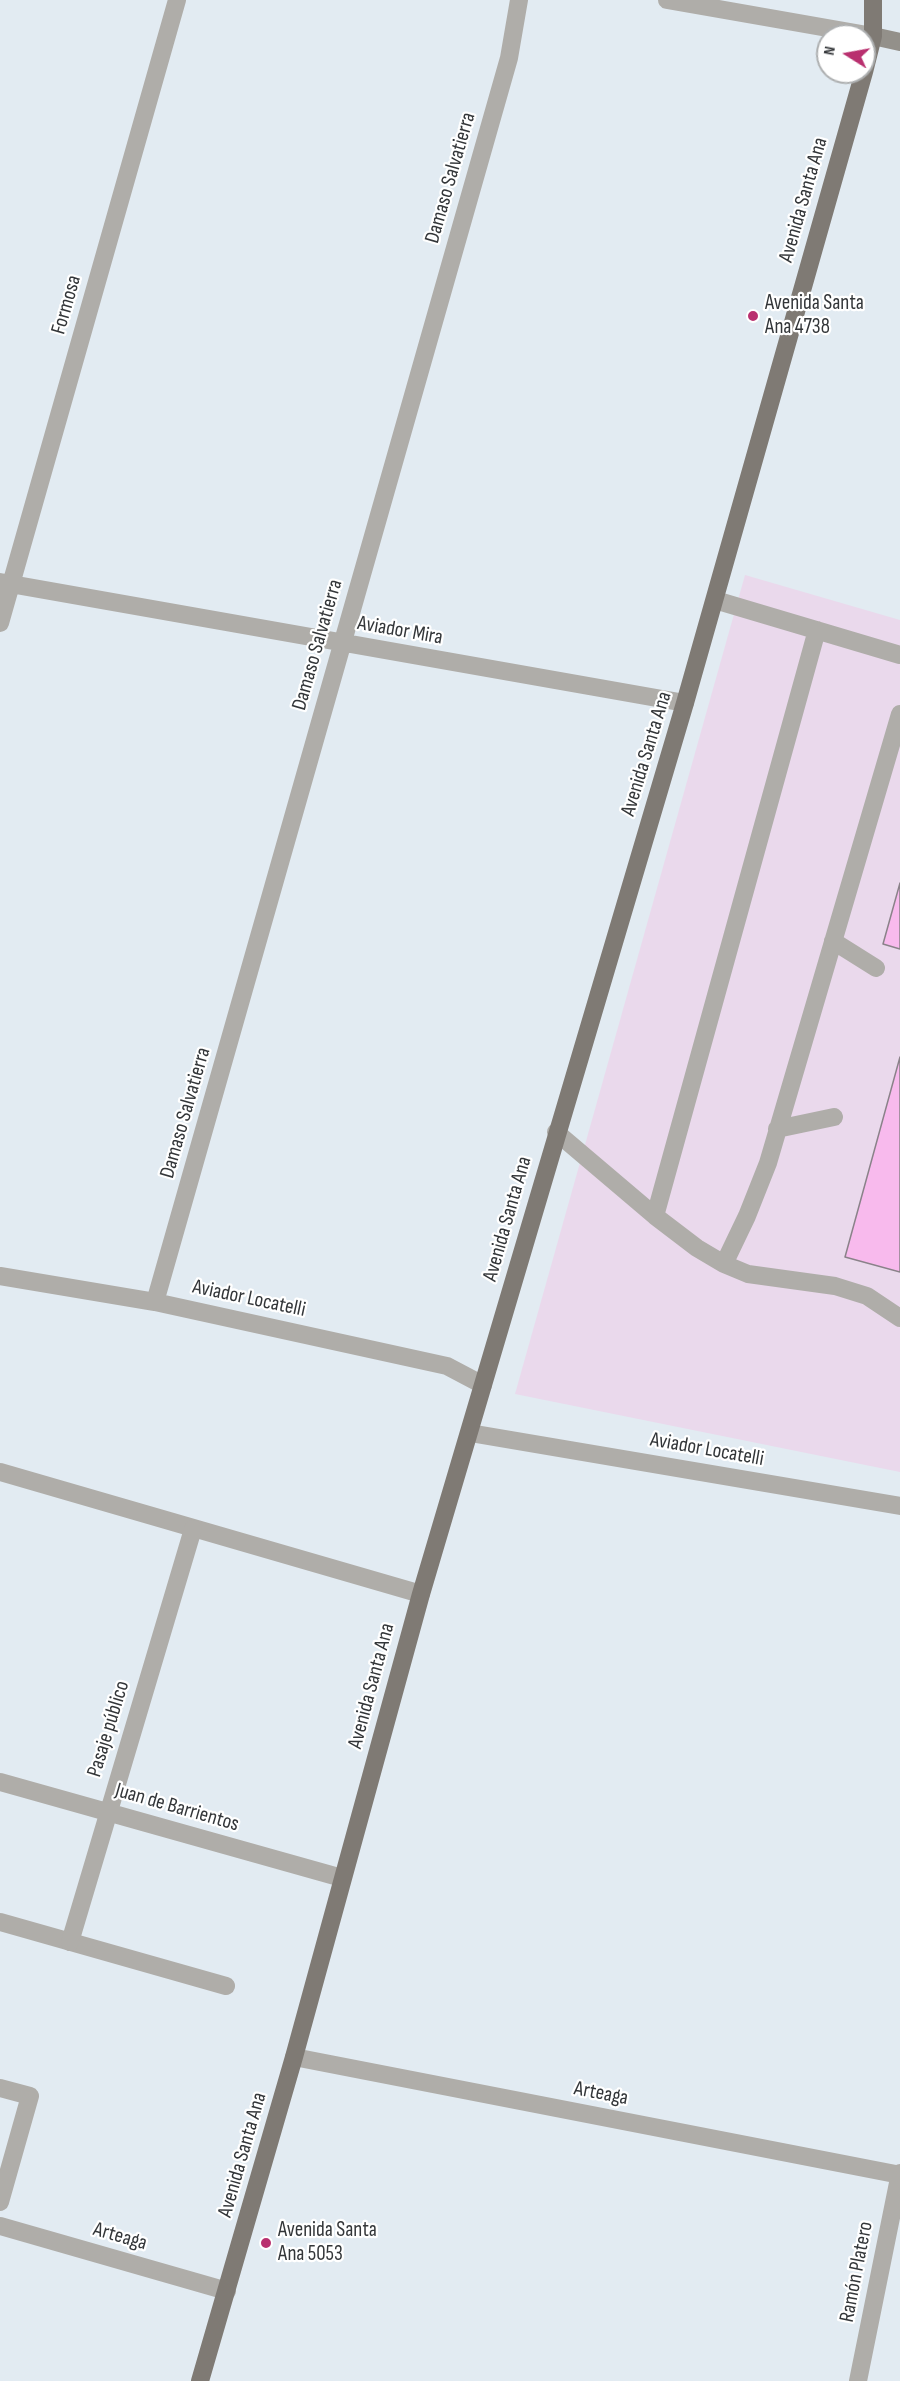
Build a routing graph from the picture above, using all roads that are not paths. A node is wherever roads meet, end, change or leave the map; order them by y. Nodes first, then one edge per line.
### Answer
1 (177, 0) edge
2 (519, 0) edge
3 (667, 0) edge
4 (873, 0) edge
5 (873, 24) edge
6 (816, 26) edge
7 (876, 37) edge
8 (900, 42) edge
9 (861, 84) edge
10 (5, 583) edge
11 (715, 600) junction
12 (0, 623) edge
13 (817, 630) junction
14 (342, 644) junction
15 (900, 655) edge
16 (685, 703) junction
17 (900, 714) edge
18 (833, 941) junction
19 (876, 968) dead end
20 (834, 1117) dead end
21 (777, 1129) junction
22 (556, 1132) junction
23 (655, 1216) junction
24 (724, 1264) junction
25 (0, 1276) edge
26 (155, 1302) junction
27 (900, 1318) edge
28 (483, 1384) junction
29 (470, 1433) junction
30 (0, 1472) edge
31 (900, 1506) edge
32 (193, 1529) junction
33 (421, 1594) junction
34 (0, 1782) edge
35 (108, 1812) junction
36 (342, 1878) junction
37 (0, 1922) edge
38 (70, 1942) junction
39 (226, 1986) dead end
40 (294, 2056) junction
41 (0, 2088) edge
42 (900, 2174) edge
43 (0, 2202) edge
44 (0, 2226) edge
45 (227, 2291) junction
46 (200, 2381) edge
47 (858, 2381) edge

1 - 10 street, Formosa
2 - 14 street, Damaso Salvatierra
3 - 6 street
4 - 5 main road, Avenida Santa Ana
7 - 8 main road
9 - 11 main road, Avenida Santa Ana
10 - 12 street, Formosa
10 - 14 street, Aviador Mira
11 - 13 street
11 - 16 main road, Avenida Santa Ana
13 - 15 street
13 - 23 street
14 - 16 street, Aviador Mira
14 - 26 street, Damaso Salvatierra
16 - 22 main road, Avenida Santa Ana
17 - 18 street
18 - 19 street
18 - 21 street
20 - 21 street
21 - 24 street
22 - 23 street
22 - 28 main road, Avenida Santa Ana
23 - 24 street
24 - 27 street
25 - 26 street, Aviador Locatelli
26 - 28 street, Aviador Locatelli
28 - 29 main road, Avenida Santa Ana
29 - 31 street, Aviador Locatelli
29 - 33 main road, Avenida Santa Ana
30 - 32 street
32 - 33 street
32 - 35 street, Pasaje público
33 - 36 main road, Avenida Santa Ana
34 - 35 street, Juan de Barrientos
35 - 36 street, Juan de Barrientos
35 - 38 street, Pasaje público
36 - 40 main road, Avenida Santa Ana
37 - 38 street
38 - 39 street
40 - 42 street, Arteaga
40 - 45 main road, Avenida Santa Ana
41 - 43 street
42 - 47 street, Ramón Platero
44 - 45 street, Arteaga
45 - 46 main road, Avenida Santa Ana

